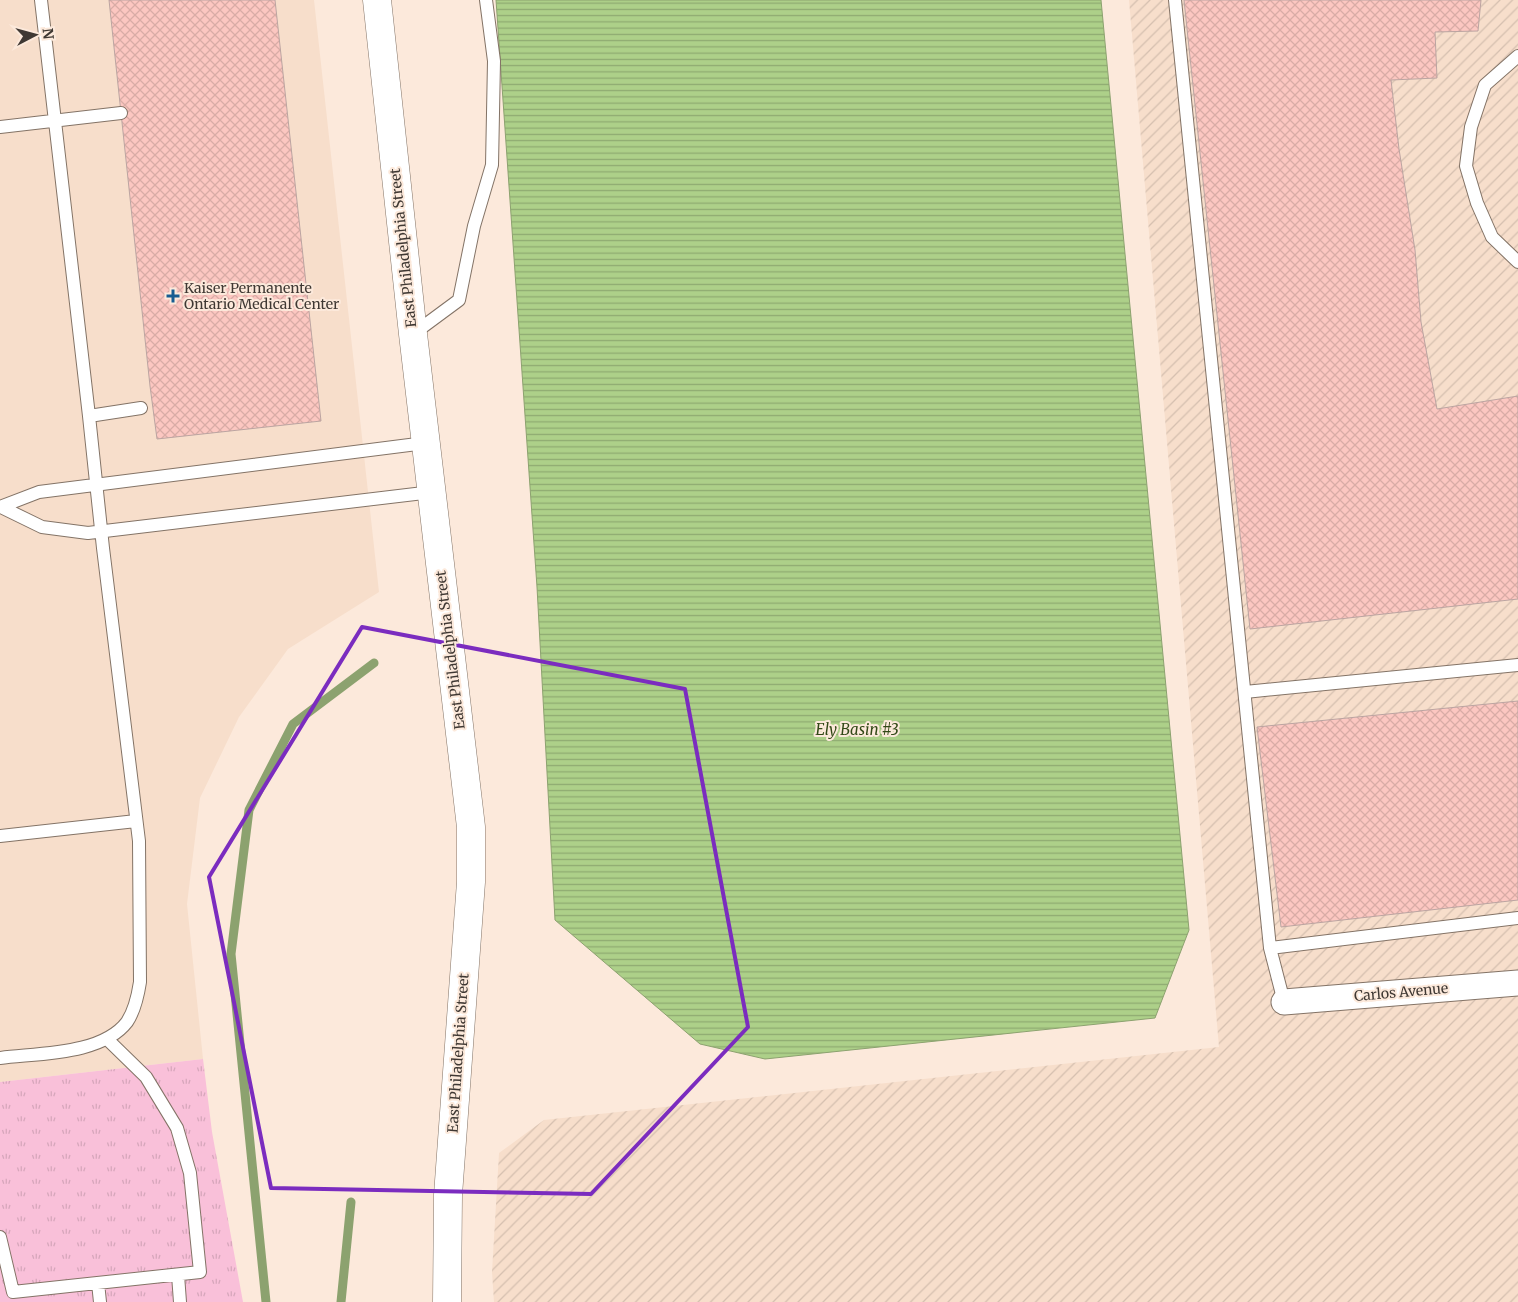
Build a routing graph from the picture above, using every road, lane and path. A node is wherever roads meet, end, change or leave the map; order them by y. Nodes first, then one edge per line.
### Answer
1 (41, 0) edge
2 (377, 0) edge
3 (486, 0) edge
4 (1175, 0) edge
5 (1518, 56) edge
6 (121, 114) dead end
7 (55, 121) junction
8 (0, 127) edge
9 (1518, 262) edge
10 (413, 334) junction
11 (141, 408) dead end
12 (89, 416) junction
13 (426, 443) junction
14 (96, 486) junction
15 (432, 492) junction
16 (1, 507) edge
17 (101, 531) junction
18 (1518, 665) edge
19 (1245, 692) junction
20 (136, 821) junction
21 (0, 836) edge
22 (1518, 918) edge
23 (1270, 948) junction
24 (1518, 983) edge
25 (1284, 1002) joint
26 (107, 1039) junction
27 (0, 1058) edge
28 (0, 1237) edge
29 (178, 1275) junction
30 (98, 1283) junction
31 (100, 1302) edge
32 (180, 1302) edge
33 (447, 1302) edge

1 - 7 lane
2 - 10 street, East Philadelphia Street
3 - 10 lane
4 - 19 lane
5 - 9 lane
6 - 7 lane
7 - 8 lane
7 - 12 lane
10 - 13 street, East Philadelphia Street
11 - 12 lane
12 - 14 lane
13 - 14 lane
13 - 15 street, East Philadelphia Street
14 - 16 lane
14 - 17 lane
15 - 17 lane
15 - 33 street, East Philadelphia Street
16 - 17 lane
17 - 20 lane
18 - 19 lane
19 - 23 lane
20 - 21 lane
20 - 26 lane
22 - 23 lane
23 - 25 lane
24 - 25 street, Carlos Avenue
26 - 27 lane
26 - 29 lane
28 - 30 lane
29 - 30 lane
29 - 32 lane
30 - 31 lane

